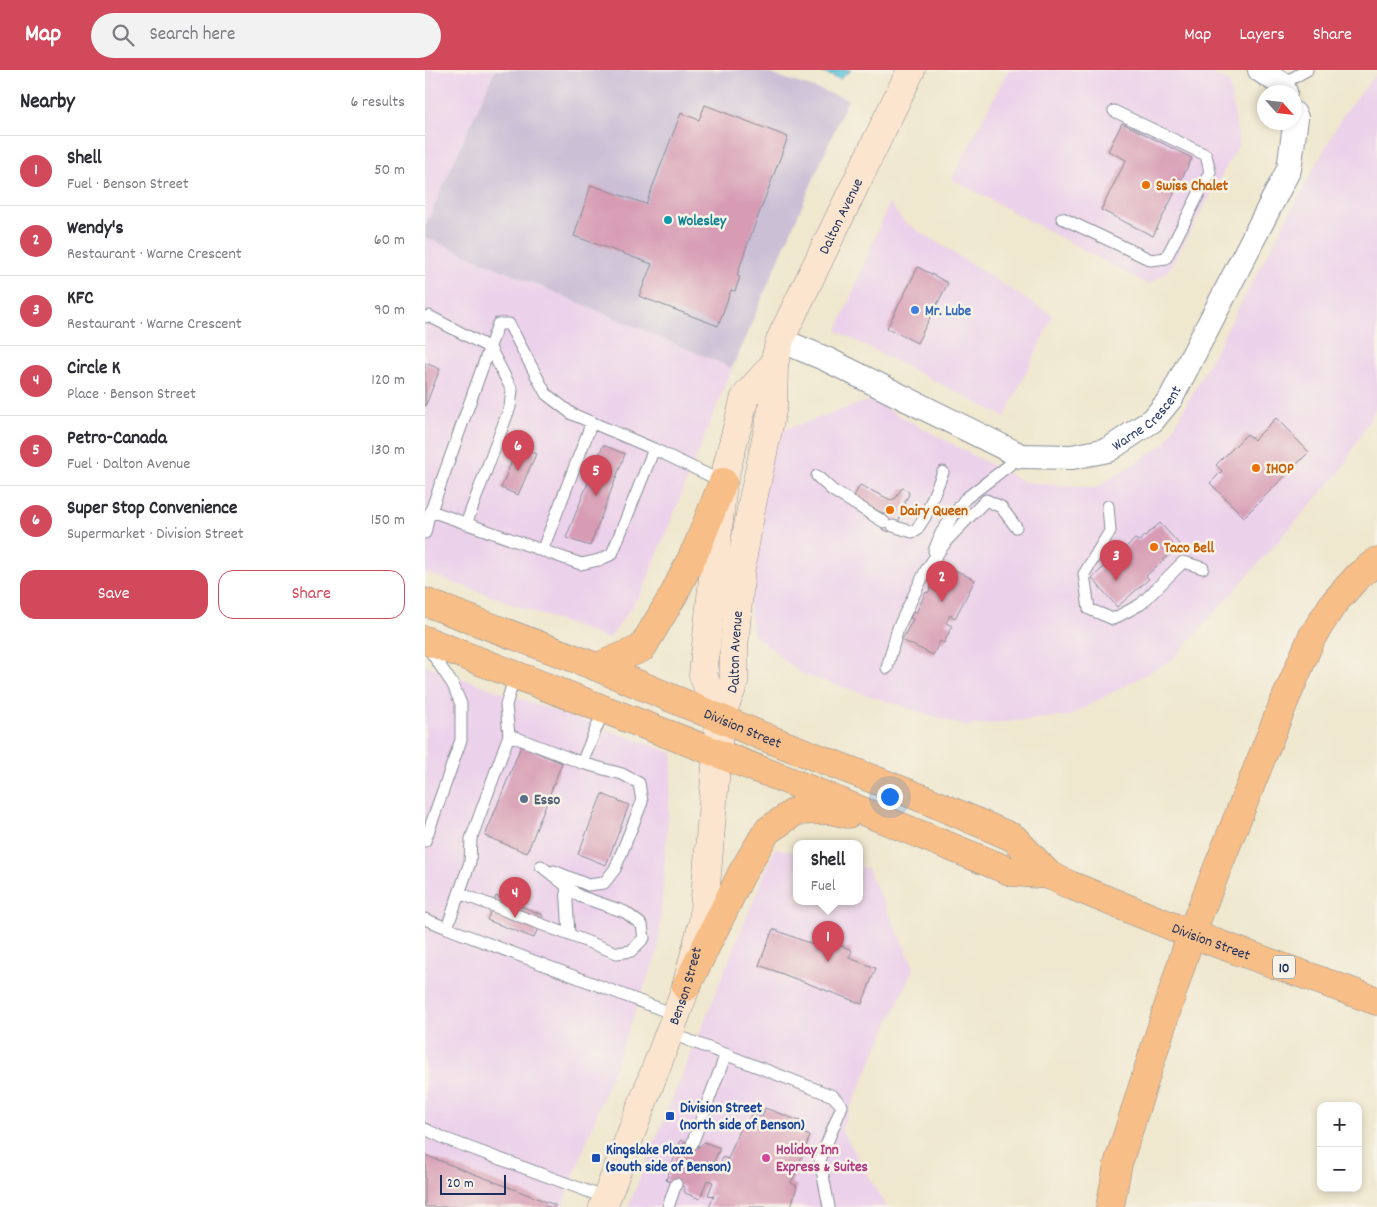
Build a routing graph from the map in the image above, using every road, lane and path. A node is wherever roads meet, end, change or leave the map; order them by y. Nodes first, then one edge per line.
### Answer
1 (911, 70) edge
2 (1260, 70) edge
3 (1307, 70) edge
4 (1280, 85) edge
5 (1288, 85) edge
6 (1114, 110) dead end
7 (1294, 130) edge
8 (1062, 218) dead end
9 (425, 317) edge
10 (490, 348) junction
11 (777, 352) junction
12 (592, 422) junction
13 (654, 449) junction
14 (1021, 456) junction
15 (943, 472) dead end
16 (817, 476) dead end
17 (723, 482) junction
18 (431, 494) edge
19 (1108, 506) dead end
20 (431, 511) junction
21 (467, 524) junction
22 (1016, 527) dead end
23 (425, 533) edge
24 (542, 551) junction
25 (1377, 561) edge
26 (1203, 568) dead end
27 (926, 570) junction
28 (425, 602) edge
29 (425, 641) edge
30 (597, 667) junction
31 (887, 668) dead end
32 (515, 675) junction
33 (604, 709) junction
34 (719, 718) junction
35 (509, 735) junction
36 (716, 752) junction
37 (582, 763) junction
38 (897, 824) junction
39 (425, 841) edge
40 (1049, 875) junction
41 (566, 885) junction
42 (459, 893) junction
43 (425, 919) edge
44 (447, 928) junction
45 (1191, 934) junction
46 (569, 935) junction
47 (686, 986) junction
48 (1377, 1001) edge
49 (673, 1024) junction
50 (726, 1054) junction
51 (425, 1129) edge
52 (692, 1144) dead end
53 (676, 1184) dead end
54 (604, 1202) edge
55 (668, 1207) edge
56 (829, 1207) edge
57 (1110, 1207) edge

1 - 11 street, Dalton Avenue
2 - 4 street
3 - 5 lane
6 - 8 lane
7 - 14 street, Warne Crescent
9 - 10 lane
10 - 12 lane
10 - 18 lane
10 - 21 lane
11 - 14 street, Warne Crescent
11 - 17 street, Dalton Avenue
11 - 34 street, Dalton Avenue
12 - 13 lane
12 - 24 lane
13 - 17 lane
13 - 24 lane
14 - 27 lane
15 - 16 lane
17 - 30 main road
17 - 34 street, Dalton Avenue
18 - 20 lane
19 - 26 lane
20 - 21 lane
20 - 23 lane
21 - 24 lane
22 - 27 lane
25 - 45 main road
27 - 31 lane
28 - 30 main road, Division Street
29 - 32 main road, Division Street
29 - 39 lane
30 - 34 main road, Division Street
32 - 33 main road, Division Street
32 - 35 lane
33 - 36 main road, Division Street
33 - 37 lane
34 - 36 street, Benson Street
34 - 40 main road, Division Street
35 - 37 lane
35 - 42 lane
36 - 38 main road, Division Street
36 - 47 street, Benson Street
37 - 41 lane
38 - 40 main road, Division Street
38 - 47 main road
40 - 45 main road, Division Street
41 - 46 lane
41 - 46 lane
42 - 44 lane
42 - 46 lane
43 - 44 lane
44 - 49 lane
45 - 48 main road, Division Street / 10
45 - 57 main road
47 - 49 street, Benson Street
49 - 50 lane
49 - 54 street, Benson Street
50 - 52 lane
50 - 56 lane
51 - 54 lane
53 - 55 lane

